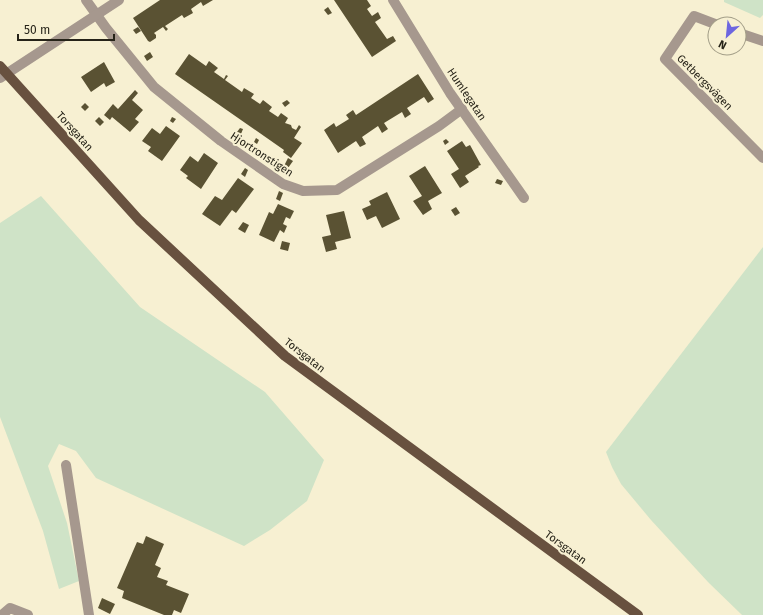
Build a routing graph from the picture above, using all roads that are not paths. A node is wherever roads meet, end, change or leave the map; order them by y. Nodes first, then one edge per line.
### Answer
1 (86, 0) edge
2 (119, 0) edge
3 (393, 0) edge
4 (97, 15) junction
5 (707, 21) edge
6 (747, 36) edge
7 (763, 41) edge
8 (2, 72) edge
9 (462, 109) junction
10 (763, 158) edge
11 (524, 198) dead end
12 (66, 465) dead end
13 (2, 615) edge
14 (28, 615) edge
15 (89, 615) edge
16 (638, 615) edge

1 - 4 street, Hjortronstigen
2 - 4 street
3 - 9 street, Humlegatan
4 - 8 street
4 - 9 street, Hjortronstigen
5 - 10 street, Getbergsvägen
6 - 7 street
8 - 16 main road, Torsgatan
9 - 11 street, Humlegatan
12 - 15 street
13 - 14 street

